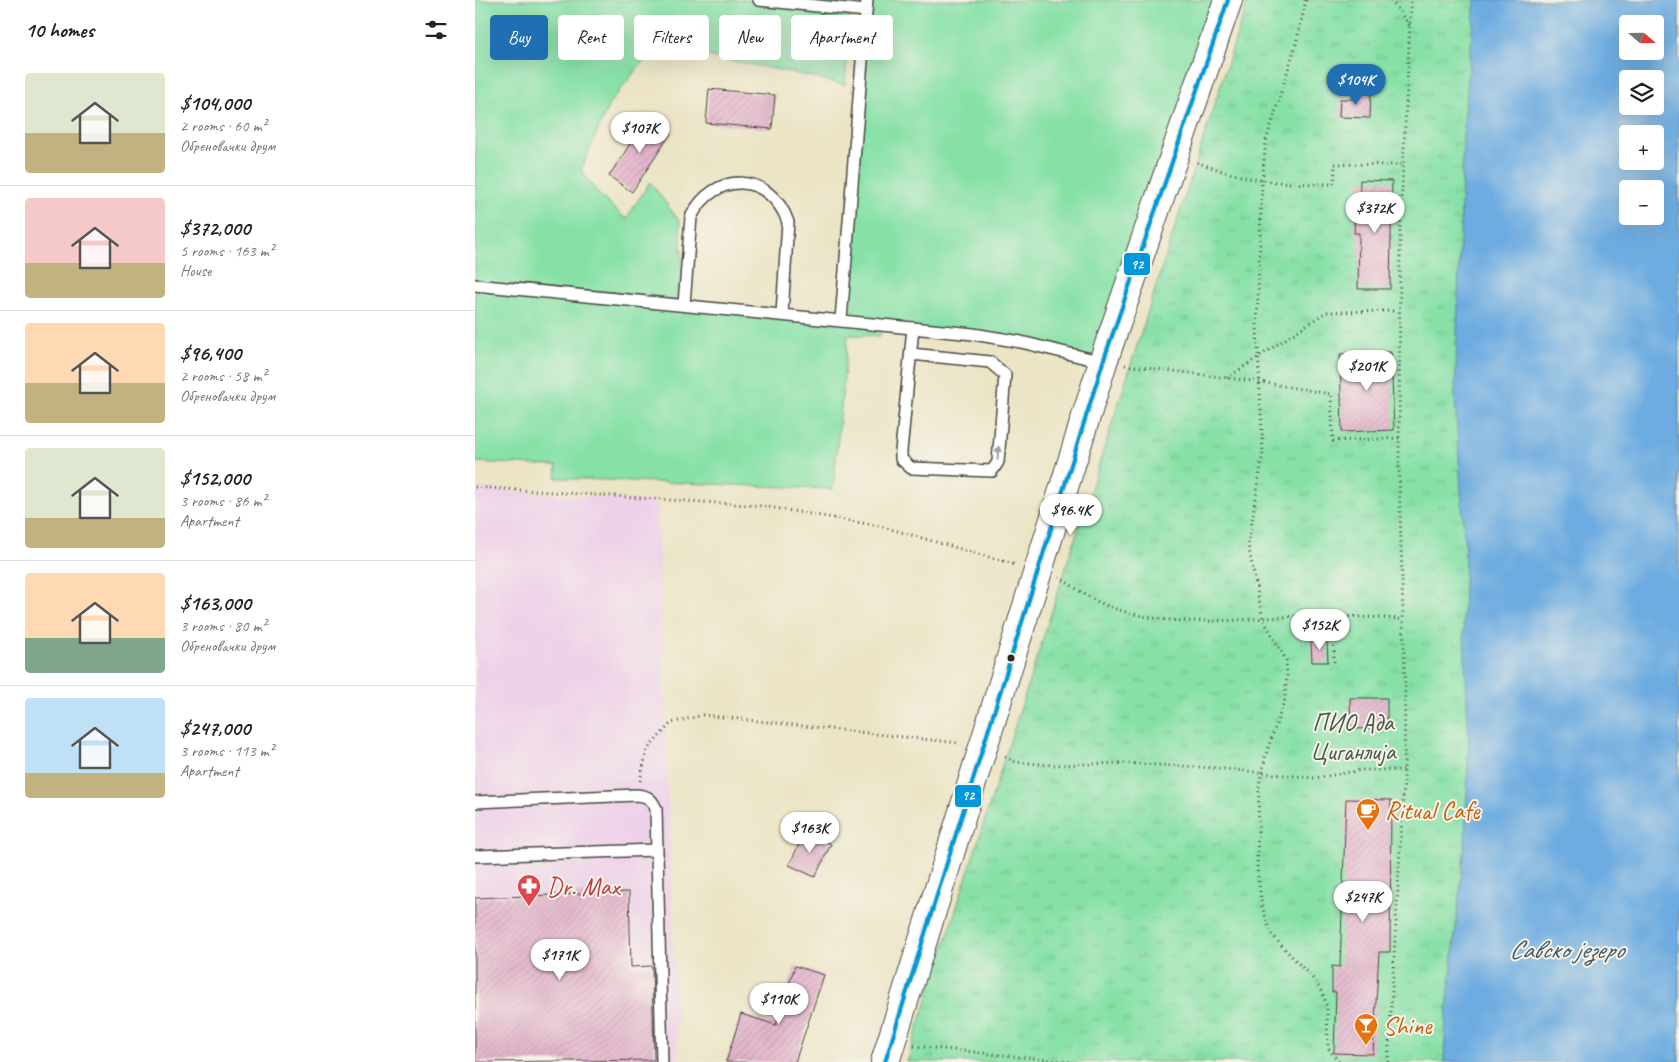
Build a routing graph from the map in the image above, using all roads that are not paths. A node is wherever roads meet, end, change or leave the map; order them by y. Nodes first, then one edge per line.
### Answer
1 (759, 0) edge
2 (1228, 0) edge
3 (867, 6) edge
4 (475, 285) edge
5 (684, 304) junction
6 (781, 314) junction
7 (841, 320) junction
8 (913, 328) junction
9 (911, 354) junction
10 (1103, 362) junction
11 (475, 802) edge
12 (657, 850) junction
13 (475, 856) edge
14 (888, 1053) edge
15 (662, 1062) edge

1 - 3 lane
2 - 10 street
3 - 7 lane
4 - 5 lane
5 - 6 lane
5 - 6 lane
6 - 7 lane
7 - 8 lane
8 - 9 lane
8 - 10 lane
9 -> 9 lane
10 - 14 street
11 - 12 lane
12 - 13 lane
12 - 15 lane

